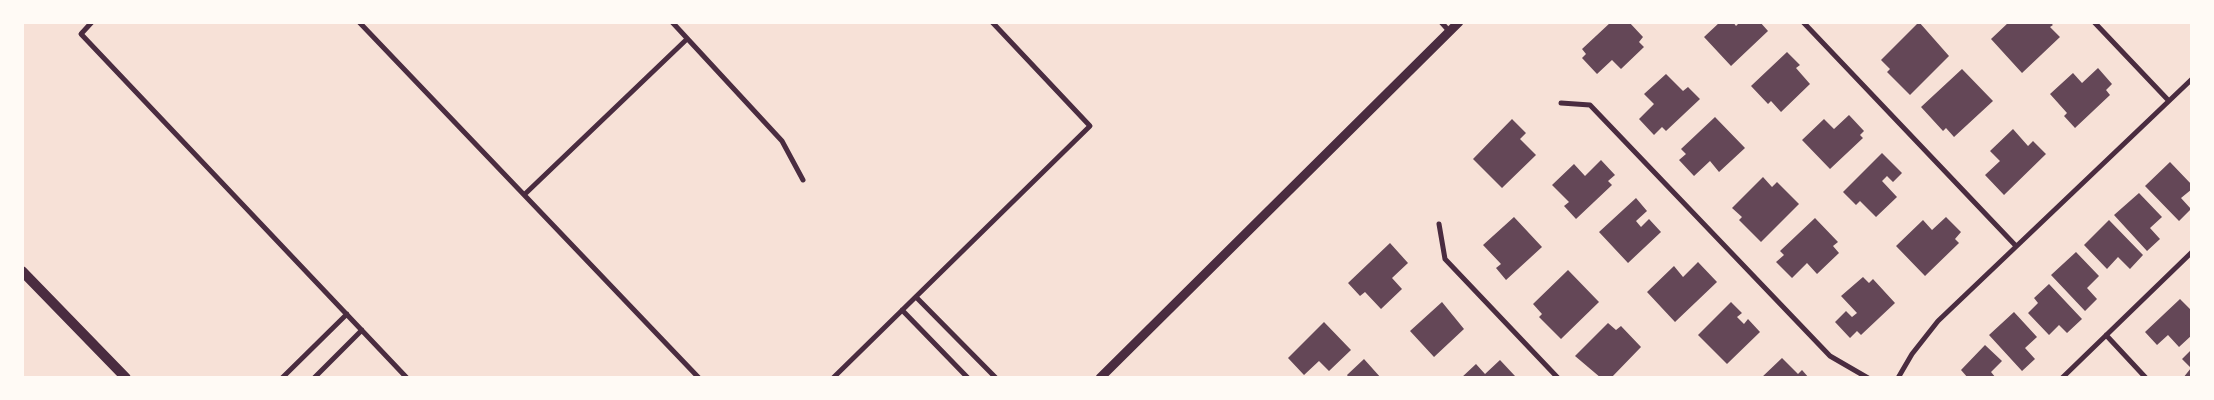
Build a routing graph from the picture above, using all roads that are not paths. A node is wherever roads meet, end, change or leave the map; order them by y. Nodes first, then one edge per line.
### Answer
1 (92, 22) edge
2 (359, 22) edge
3 (672, 22) edge
4 (992, 22) edge
5 (1441, 22) edge
6 (1459, 22) edge
7 (1803, 22) edge
8 (2094, 22) edge
9 (1450, 32) junction
10 (687, 39) junction
11 (2192, 79) edge
12 (2169, 101) junction
13 (1561, 103) dead end
14 (803, 180) dead end
15 (525, 194) junction
16 (1439, 224) dead end
17 (2016, 246) junction
18 (2192, 252) edge
19 (22, 271) edge
20 (916, 297) junction
21 (902, 310) junction
22 (347, 314) junction
23 (362, 330) junction
24 (2106, 335) junction
25 (126, 378) edge
26 (282, 378) edge
27 (314, 378) edge
28 (407, 378) edge
29 (699, 378) edge
30 (833, 378) edge
31 (968, 378) edge
32 (996, 378) edge
33 (1100, 378) edge
34 (1558, 378) edge
35 (1868, 378) edge
36 (1898, 378) edge
37 (2062, 378) edge
38 (2146, 378) edge

1 - 22 street
2 - 15 street
3 - 10 street
4 - 20 street
5 - 9 street
6 - 9 street
7 - 17 street
8 - 12 street
9 - 33 street
10 - 14 street
10 - 15 street
11 - 12 street
12 - 17 street
13 - 35 street
15 - 29 street
16 - 34 street
17 - 36 street
18 - 24 street
19 - 25 main road
20 - 21 street
20 - 32 street
21 - 30 street
21 - 31 street
22 - 23 street
22 - 26 street
23 - 27 street
23 - 28 street
24 - 37 street
24 - 38 street

